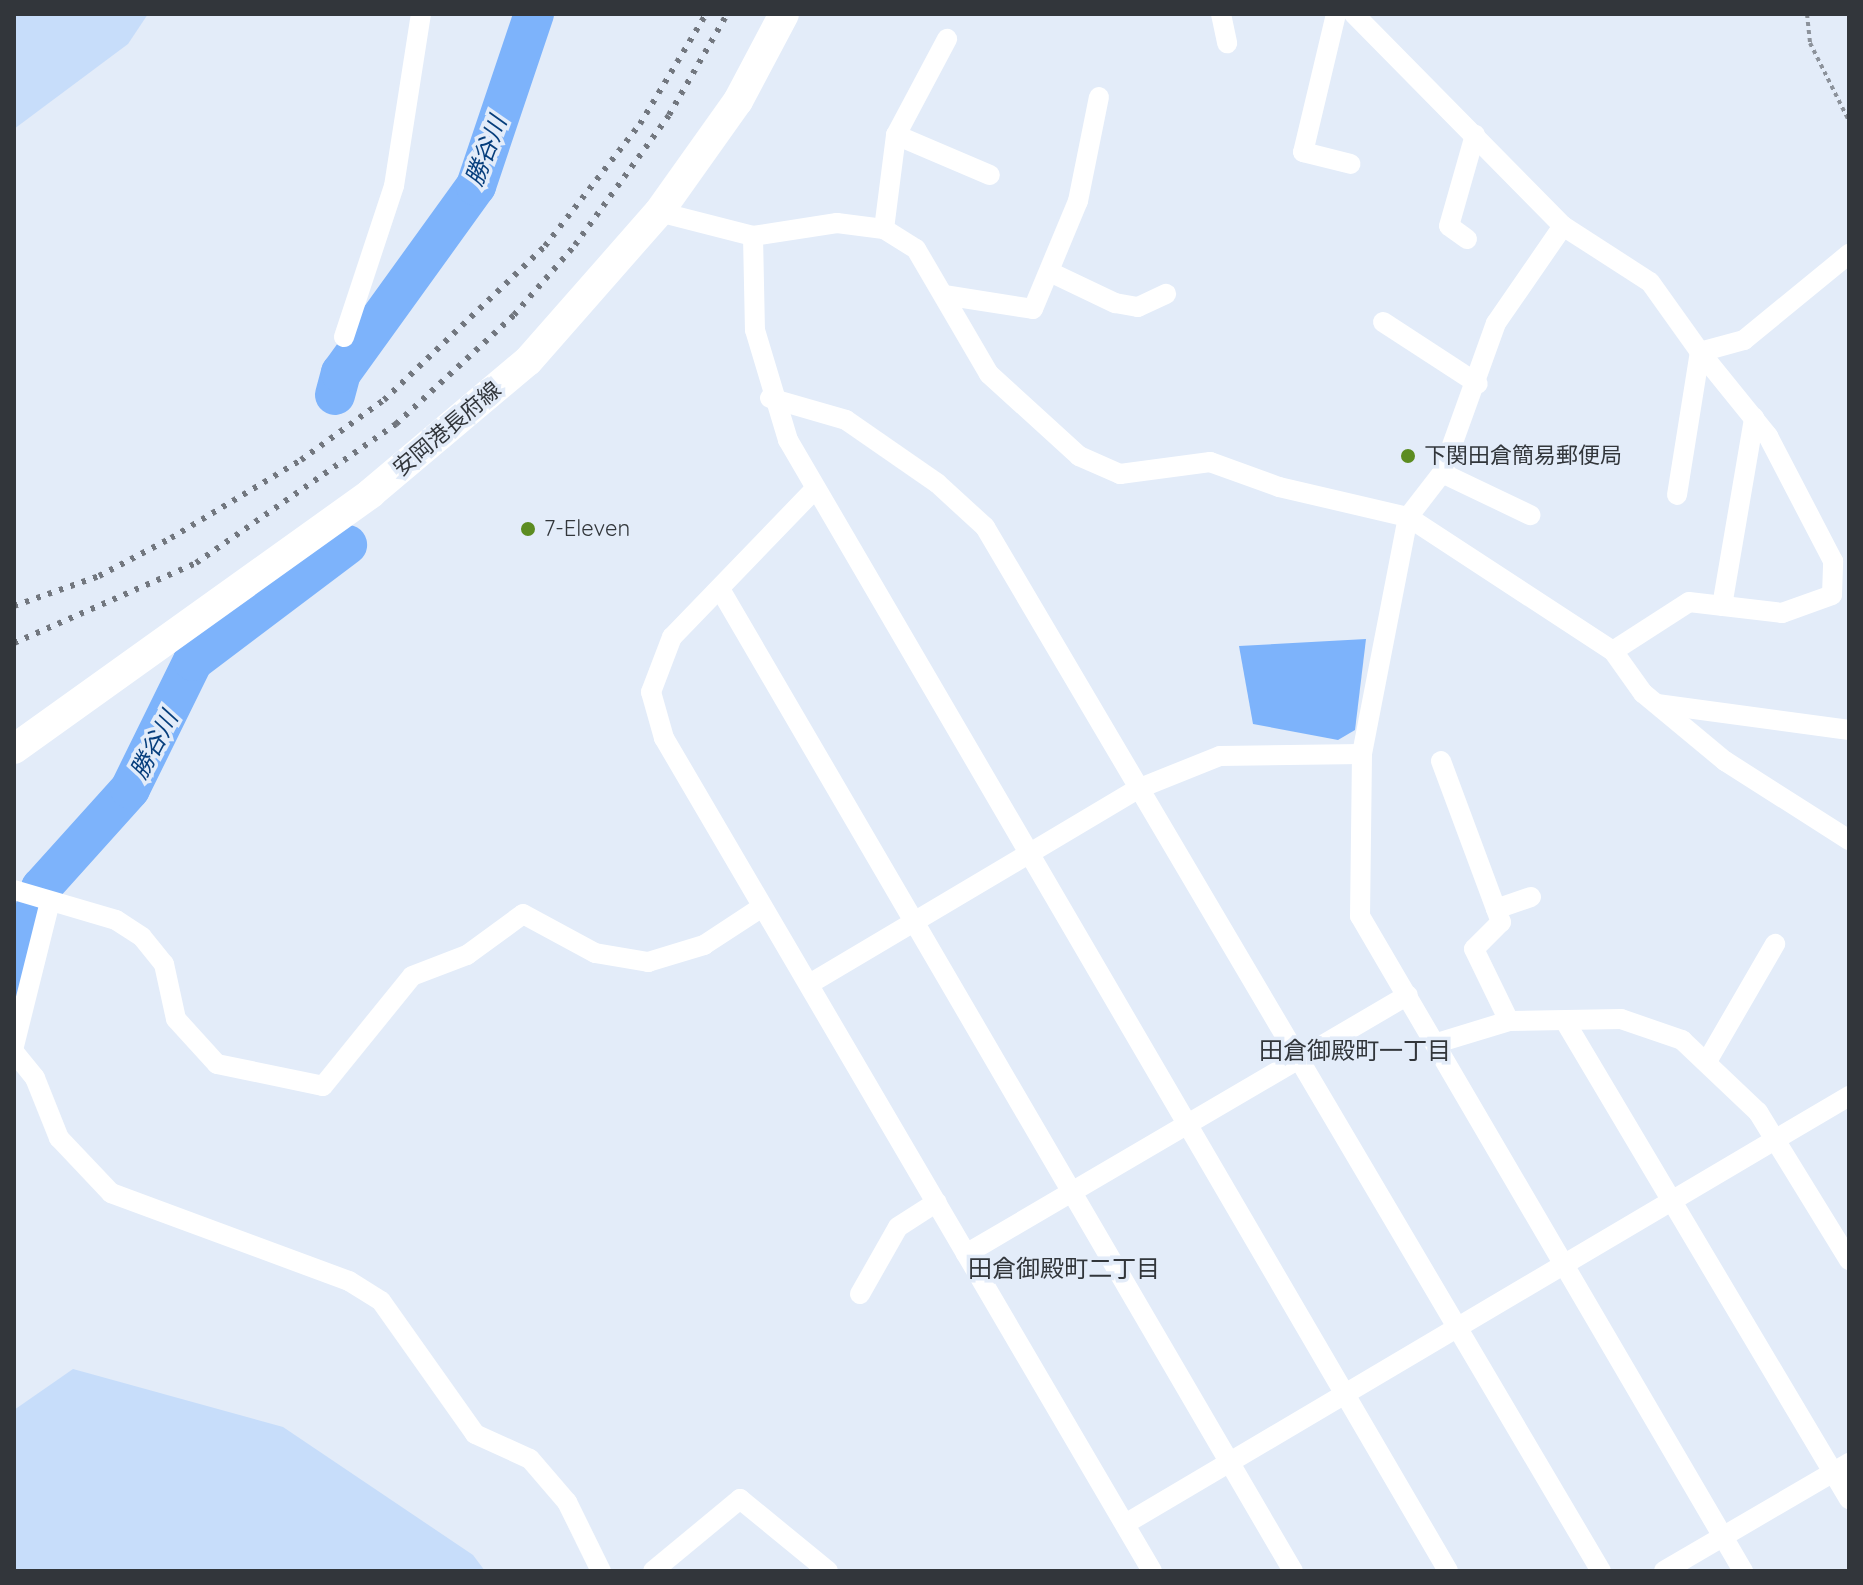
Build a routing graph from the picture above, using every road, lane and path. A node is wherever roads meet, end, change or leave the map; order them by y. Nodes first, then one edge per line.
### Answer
1 (421, 14) edge
2 (784, 14) edge
3 (1221, 14) edge
4 (1336, 14) edge
5 (1354, 14) edge
6 (1807, 14) edge
7 (947, 39) dead end
8 (1227, 43) dead end
9 (1099, 97) dead end
10 (1849, 121) edge
11 (896, 135) junction
12 (1475, 135) junction
13 (1351, 164) dead end
14 (990, 175) dead end
15 (659, 212) junction
16 (1563, 226) junction
17 (884, 229) junction
18 (753, 236) junction
19 (1467, 239) dead end
20 (1849, 254) edge
21 (1052, 273) junction
22 (1166, 294) dead end
23 (944, 295) junction
24 (1383, 322) dead end
25 (344, 337) dead end
26 (1700, 352) junction
27 (1478, 384) junction
28 (770, 398) junction
29 (1754, 418) junction
30 (1442, 473) junction
31 (815, 489) junction
32 (1677, 495) dead end
33 (1530, 515) dead end
34 (1408, 517) junction
35 (720, 589) junction
36 (1722, 606) junction
37 (1613, 651) junction
38 (1657, 704) junction
39 (1849, 730) edge
40 (14, 749) edge
41 (1362, 754) junction
42 (1441, 761) dead end
43 (1140, 788) junction
44 (1849, 840) edge
45 (1027, 856) junction
46 (34, 896) edge
47 (1531, 897) dead end
48 (762, 907) junction
49 (1496, 909) junction
50 (914, 921) junction
51 (1775, 944) dead end
52 (811, 983) junction
53 (1408, 995) junction
54 (1509, 1021) junction
55 (1566, 1023) junction
56 (1437, 1043) junction
57 (14, 1049) edge
58 (1709, 1058) junction
59 (1300, 1059) junction
60 (1849, 1096) edge
61 (1188, 1124) junction
62 (1776, 1138) junction
63 (1073, 1191) junction
64 (1672, 1200) junction
65 (937, 1202) junction
66 (966, 1254) junction
67 (1567, 1260) junction
68 (1849, 1260) edge
69 (860, 1294) dead end
70 (1458, 1327) junction
71 (1347, 1394) junction
72 (1230, 1463) junction
73 (1841, 1468) edge
74 (1849, 1499) edge
75 (1125, 1524) junction
76 (1723, 1537) junction
77 (601, 1571) edge
78 (653, 1571) edge
79 (828, 1571) edge
80 (1152, 1571) edge
81 (1293, 1571) edge
82 (1448, 1571) edge
83 (1601, 1571) edge
84 (1664, 1571) edge
85 (1743, 1571) edge

1 - 25 street
2 - 15 main road, 安岡港長府線
3 - 8 street
4 - 13 street
5 - 12 street
6 - 10 path
7 - 11 street
9 - 21 street
11 - 14 street
11 - 17 street
12 - 16 street
12 - 19 street
15 - 18 street
15 - 40 main road, 安岡港長府線
16 - 26 street
16 - 27 street
17 - 18 street
17 - 23 street
18 - 28 street
20 - 26 street
21 - 22 street
21 - 23 street
23 - 34 street
24 - 27 street
26 - 29 street
26 - 32 street
27 - 30 street
28 - 31 street
28 - 43 street
29 - 36 street
29 - 36 street
30 - 33 street
30 - 34 street
31 - 35 street
31 - 45 street
34 - 37 street
34 - 41 street
35 - 48 street
35 - 50 street
36 - 37 street
37 - 38 street
38 - 39 street
38 - 44 street
41 - 43 street
41 - 53 street
42 - 49 street
43 - 45 street
43 - 59 street
45 - 50 street
45 - 61 street
46 - 48 street
46 - 57 street
47 - 49 street
48 - 52 street
49 - 54 street
50 - 52 street
50 - 63 street
51 - 58 street
52 - 65 street
53 - 56 street
53 - 59 street
54 - 55 street
54 - 56 street
55 - 58 street
55 - 64 street
56 - 67 street
57 - 77 street
58 - 62 street
59 - 61 street
59 - 70 street
60 - 62 street
61 - 63 street
61 - 71 street
62 - 64 street
62 - 68 street
63 - 66 street
63 - 72 street
64 - 67 street
64 - 73 street
65 - 66 street
65 - 69 street
66 - 75 street
67 - 70 street
67 - 76 street
70 - 71 street
70 - 83 street
71 - 72 street
71 - 82 street
72 - 75 street
72 - 81 street
73 - 74 street
73 - 76 street
75 - 80 street
76 - 84 street
76 - 85 street
78 - 79 street

